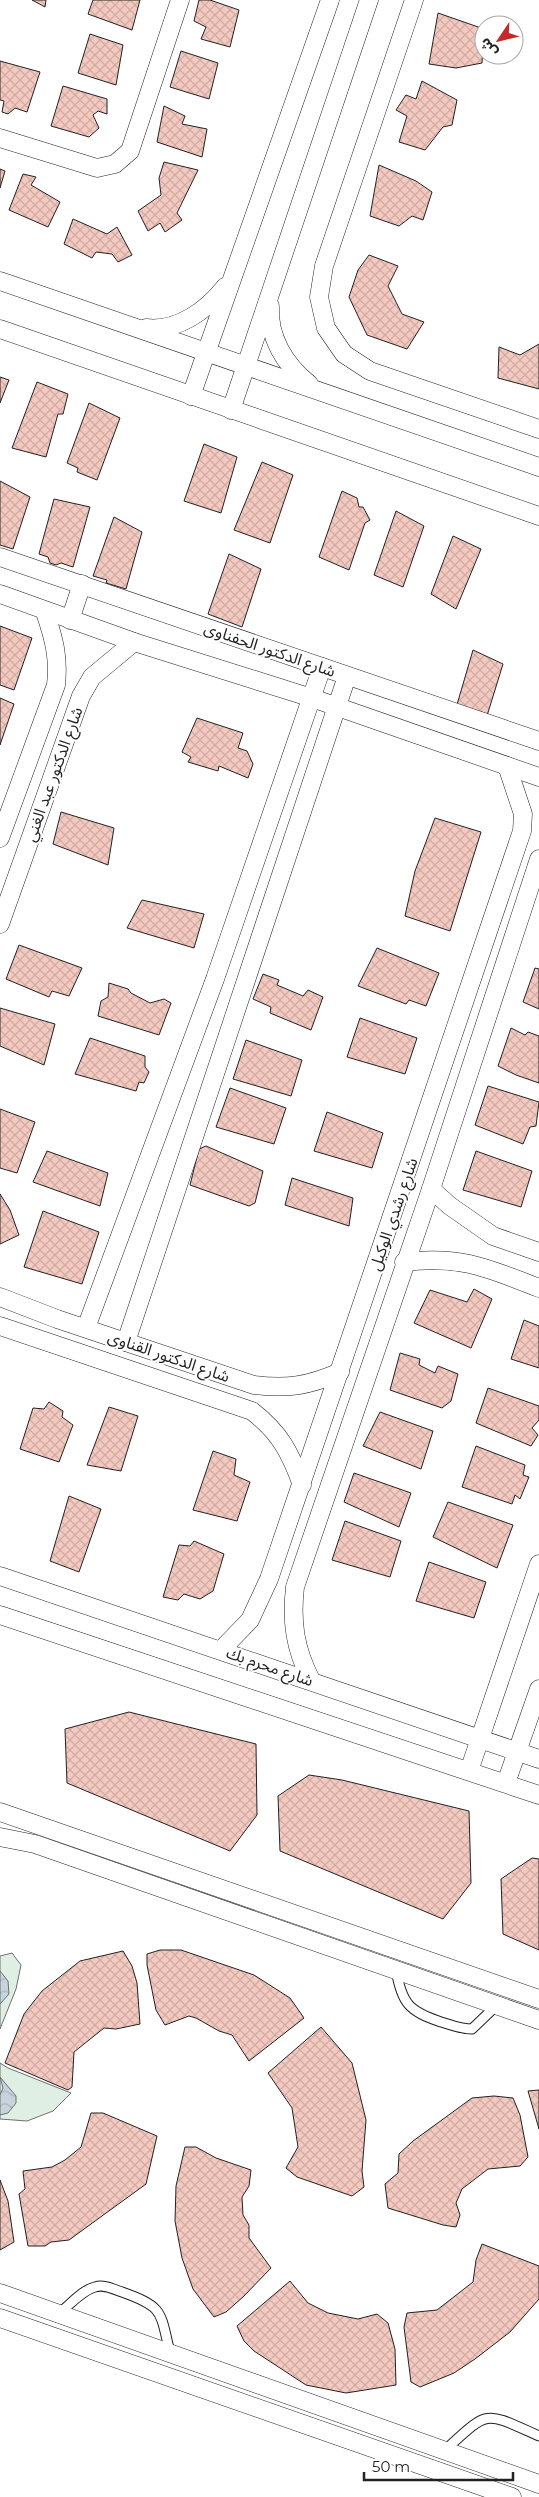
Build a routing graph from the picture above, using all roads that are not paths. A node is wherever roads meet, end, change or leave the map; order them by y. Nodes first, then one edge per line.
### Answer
1 (180, 0) edge
2 (330, 0) edge
3 (369, 0) edge
4 (414, 0) edge
5 (0, 138) edge
6 (233, 276) junction
7 (0, 281) edge
8 (272, 289) junction
9 (125, 325) junction
10 (0, 330) edge
11 (205, 352) junction
12 (246, 366) junction
13 (317, 391) junction
14 (191, 396) junction
15 (231, 410) junction
16 (539, 429) edge
17 (539, 467) edge
18 (539, 516) edge
19 (0, 557) edge
20 (82, 584) junction
21 (0, 594) edge
22 (45, 612) junction
23 (70, 620) junction
24 (134, 642) junction
25 (322, 667) junction
26 (346, 676) junction
27 (312, 698) junction
28 (336, 706) junction
29 (539, 741) edge
30 (507, 766) junction
31 (539, 777) edge
32 (0, 838) edge
33 (539, 860) edge
34 (0, 924) edge
35 (431, 1189) junction
36 (539, 1252) edge
37 (404, 1262) junction
38 (539, 1288) edge
39 (0, 1297) edge
40 (57, 1319) junction
41 (0, 1326) edge
42 (86, 1328) junction
43 (126, 1342) junction
44 (50, 1344) junction
45 (340, 1372) junction
46 (302, 1485) junction
47 (539, 1564) edge
48 (0, 1576) edge
49 (269, 1579) junction
50 (295, 1587) junction
51 (0, 1615) edge
52 (221, 1650) junction
53 (311, 1680) junction
54 (539, 1689) edge
55 (479, 1739) junction
56 (518, 1751) junction
57 (539, 1759) edge
58 (469, 1771) junction
59 (506, 1783) junction
60 (539, 1795) edge
61 (0, 1812) edge
62 (0, 1837) edge
63 (396, 1969) junction
64 (539, 1999) edge
65 (496, 2005) junction
66 (539, 2020) edge
67 (0, 2293) edge
68 (58, 2314) junction
69 (0, 2318) edge
70 (170, 2353) junction
71 (539, 2436) edge
72 (444, 2451) junction
73 (539, 2484) edge
74 (512, 2497) edge

1 - 5 street
2 - 6 street
3 - 8 street
4 - 16 street
6 - 9 street
6 - 11 street
7 - 9 street
8 - 12 street
8 - 13 street
9 - 11 street
10 - 14 street
11 - 12 street
11 - 14 street
12 - 13 street
12 - 15 street
13 - 17 street
14 - 15 street
15 - 18 street
19 - 20 street, شارع الدكتور الحفناوى
20 - 23 street
20 - 25 street, شارع الدكتور الحفناوى
21 - 22 street, شارع الدكتور الحفناوى
22 - 23 street, شارع الدكتور الحفناوى
22 - 32 street, شارع الدكتور عبد الغني
23 - 24 street, شارع الدكتور الحفناوى
24 - 27 street, شارع الدكتور الحفناوى
24 - 34 street, شارع الدكتور عبد الغني
25 - 26 street, شارع الدكتور الحفناوى
25 - 27 street
26 - 28 street
26 - 29 street, شارع الدكتور الحفناوى
27 - 28 street, شارع الدكتور الحفناوى
27 - 42 street
28 - 30 street, شارع الدكتور الحفناوى
28 - 43 street
30 - 31 street, شارع الدكتور الحفناوى
30 - 45 street, شارع رشدي الوكيل
33 - 35 street, شارع رشدي الوكيل
35 - 36 street
35 - 37 street, شارع رشدي الوكيل
37 - 38 street
37 - 50 street, شارع رشدي الوكيل
39 - 40 street, شارع الدكتور القناوى
40 - 42 street, شارع الدكتور القناوى
40 - 44 street
41 - 44 street, شارع الدكتور القناوى
42 - 43 street, شارع الدكتور القناوى
43 - 45 street, شارع الدكتور القناوى
44 - 46 street, شارع الدكتور القناوى
45 - 46 street, شارع رشدي الوكيل
46 - 49 street, شارع رشدي الوكيل
47 - 55 street
48 - 52 street, شارع محرم بك
49 - 50 street
49 - 52 street, شارع رشدي الوكيل
50 - 53 street, شارع رشدي الوكيل
51 - 58 street
52 - 53 street, شارع محرم بك
53 - 55 street, شارع محرم بك
54 - 56 street
55 - 56 street, شارع محرم بك
55 - 58 street
56 - 57 street, شارع محرم بك
56 - 59 street
58 - 59 street
59 - 60 street
61 - 64 street
62 - 63 street
63 - 65 street
63 - 65 lane
65 - 66 street
67 - 68 street
68 - 70 street
68 - 70 lane
69 - 74 street
70 - 72 street
71 - 72 lane
72 - 73 street

